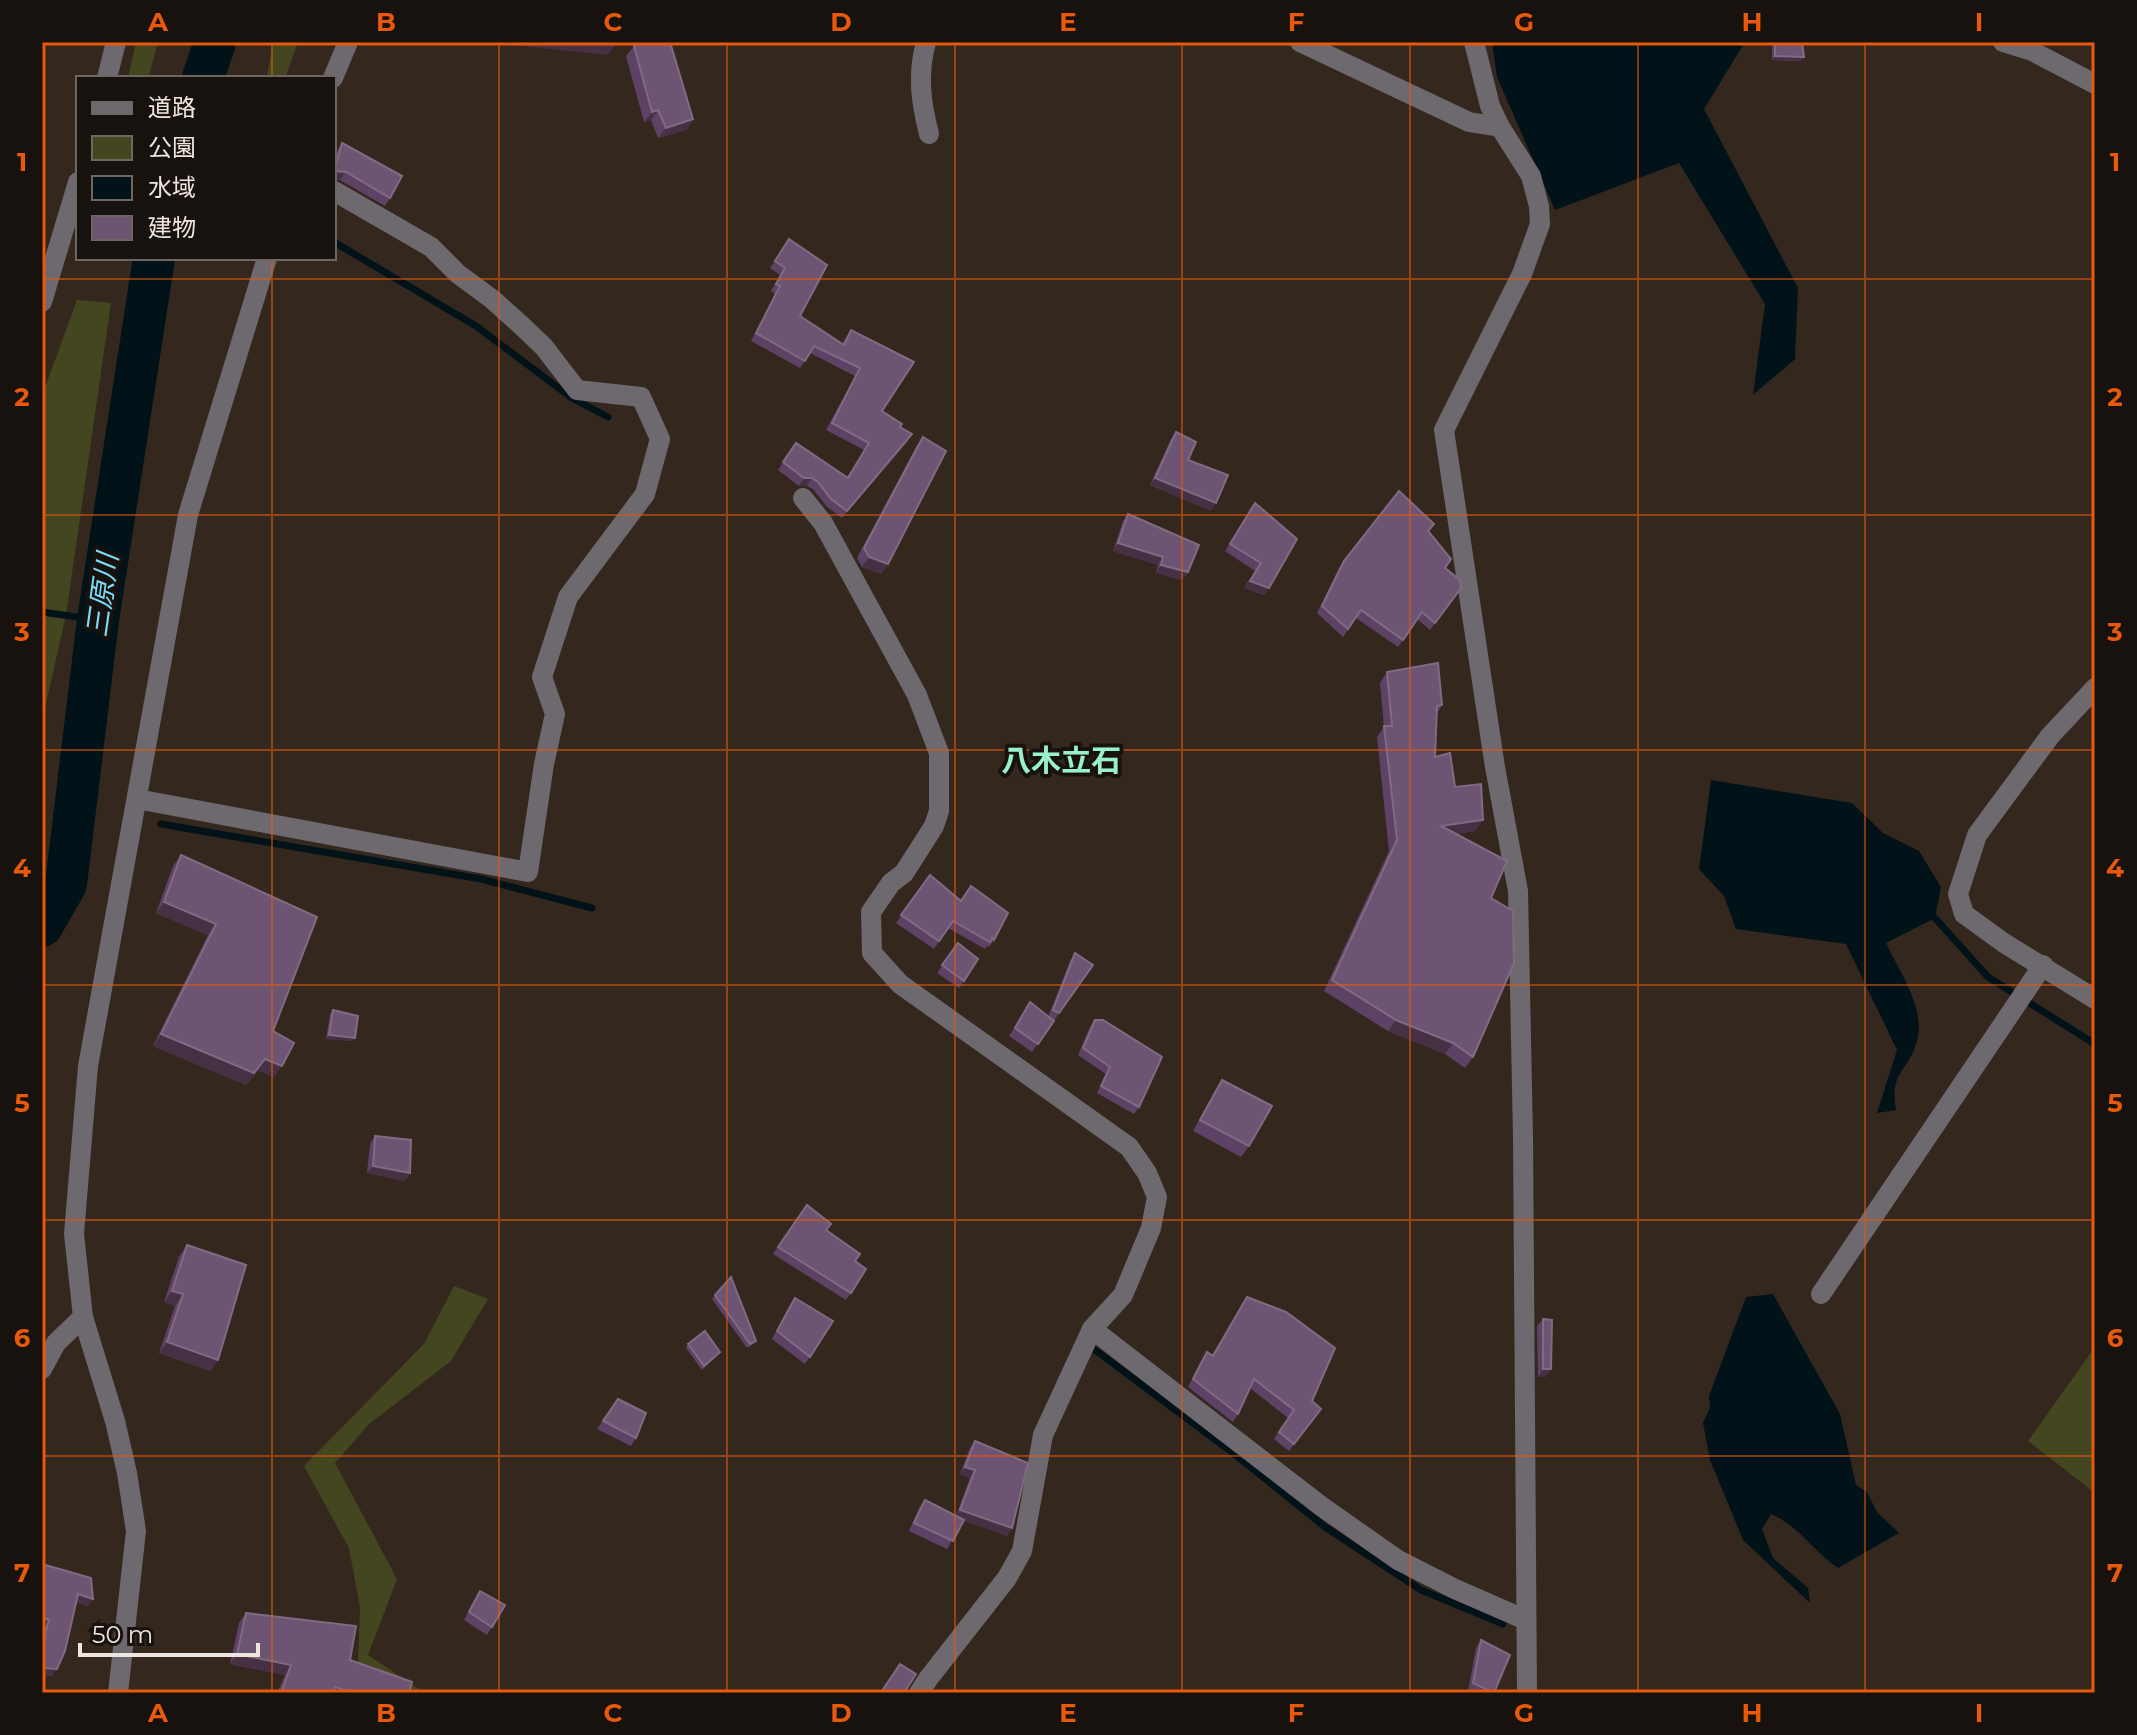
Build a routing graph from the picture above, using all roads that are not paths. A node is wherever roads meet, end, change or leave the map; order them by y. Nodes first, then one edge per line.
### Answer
1 (116, 42) edge
2 (348, 42) edge
3 (926, 42) edge
4 (1300, 42) edge
5 (1474, 42) edge
6 (2003, 42) edge
7 (108, 76) edge
8 (334, 76) edge
9 (2095, 84) edge
10 (1500, 127) junction
11 (929, 134) dead end
12 (76, 189) edge
13 (336, 192) edge
14 (266, 260) edge
15 (42, 302) edge
16 (803, 498) dead end
17 (2095, 688) edge
18 (137, 799) junction
19 (2043, 965) junction
20 (2095, 999) edge
21 (1821, 1294) dead end
22 (83, 1317) junction
23 (1092, 1329) junction
24 (42, 1369) edge
25 (1526, 1620) junction
26 (118, 1693) edge
27 (919, 1693) edge
28 (1527, 1693) edge

1 - 7 street
2 - 8 street
3 - 11 street
4 - 10 street
5 - 10 street
6 - 9 street
10 - 25 street
12 - 15 street
13 - 18 street
14 - 18 street
16 - 23 street
17 - 19 street
18 - 22 street
19 - 20 street
19 - 21 street
22 - 24 street
22 - 26 street
23 - 25 street
23 - 27 street
25 - 28 street

